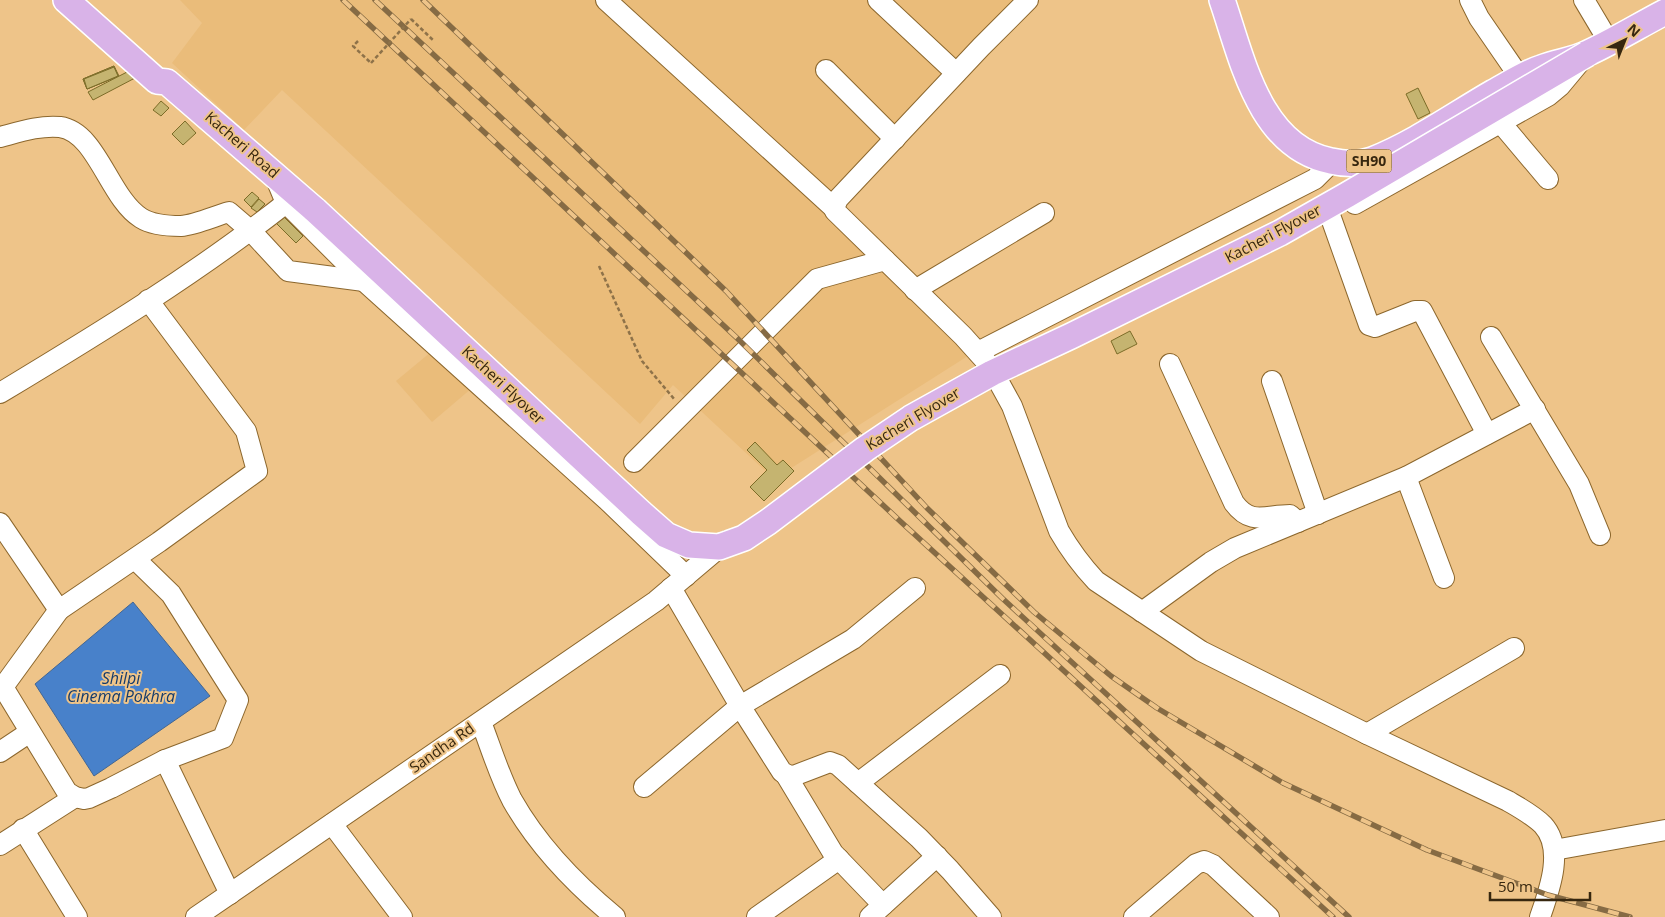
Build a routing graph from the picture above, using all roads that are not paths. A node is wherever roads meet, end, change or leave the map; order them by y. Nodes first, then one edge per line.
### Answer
1 (66, 0) edge
2 (86, 0) edge
3 (606, 0) edge
4 (878, 0) edge
5 (1028, 0) edge
6 (1222, 0) edge
7 (1470, 0) edge
8 (1584, 0) edge
9 (1665, 12) edge
10 (1609, 42) junction
11 (1587, 54) junction
12 (826, 70) dead end
13 (956, 73) junction
14 (1521, 79) junction
15 (167, 82) junction
16 (1500, 122) junction
17 (0, 137) edge
18 (895, 139) junction
19 (1332, 162) junction
20 (273, 172) junction
21 (1548, 179) dead end
22 (286, 203) junction
23 (834, 208) junction
24 (315, 210) joint
25 (1044, 213) dead end
26 (1331, 218) junction
27 (251, 231) junction
28 (885, 260) junction
29 (364, 282) junction
30 (915, 290) junction
31 (148, 300) junction
32 (1491, 337) dead end
33 (978, 352) junction
34 (1170, 364) dead end
35 (1000, 381) junction
36 (1272, 381) dead end
37 (0, 393) edge
38 (1535, 409) junction
39 (1488, 434) junction
40 (634, 462) dead end
41 (812, 474) dead end
42 (1406, 477) junction
43 (1318, 514) junction
44 (1298, 522) junction
45 (0, 523) edge
46 (1600, 535) dead end
47 (135, 559) junction
48 (1444, 578) dead end
49 (678, 582) junction
50 (915, 588) dead end
51 (59, 610) junction
52 (1142, 612) junction
53 (1514, 648) dead end
54 (1000, 675) dead end
55 (740, 706) junction
56 (481, 722) junction
57 (30, 732) junction
58 (1367, 734) junction
59 (0, 752) edge
60 (165, 760) junction
61 (786, 775) junction
62 (858, 783) junction
63 (644, 787) dead end
64 (75, 797) junction
65 (332, 824) junction
66 (24, 829) junction
67 (1665, 830) edge
68 (0, 845) edge
69 (1554, 850) junction
70 (937, 856) junction
71 (838, 859) junction
72 (230, 894) junction
73 (877, 911) edge
74 (74, 916) edge
75 (196, 917) edge
76 (402, 917) edge
77 (615, 917) edge
78 (757, 917) edge
79 (991, 917) edge
80 (1134, 917) edge
81 (1269, 917) edge
82 (1540, 917) edge

1 - 15 main road, Kacheri Road
2 - 15 main road, Kacheri Road
3 - 23 street
4 - 13 street
5 - 13 street
6 - 19 main road, SH90
7 - 14 street
8 - 10 street
9 - 10 main road, SH90
10 - 11 main road, SH90
11 - 14 main road, SH90
11 - 16 street
11 - 24 main road, Kacheri Flyover, bridge
12 - 18 street
13 - 18 street
14 - 19 main road, SH90
15 - 20 main road, Kacheri Road
16 - 21 street
16 - 26 street
17 - 27 street
18 - 23 street
19 - 33 street
20 - 22 street
20 - 24 main road, Kacheri Road
22 - 27 street
22 - 29 street
23 - 28 street
25 - 30 street
26 - 35 street
26 - 39 street
27 - 29 street
27 - 31 street
28 - 30 street
28 - 40 street
29 - 49 street
30 - 33 street
31 - 37 street
31 - 47 street
32 - 38 street
33 - 35 street
34 - 44 street
35 - 52 street
36 - 43 street
38 - 39 street
38 - 46 street
39 - 42 street
41 - 49 street, Sandha Rd
42 - 43 street
42 - 48 street
43 - 44 street
44 - 52 street
45 - 51 street
47 - 51 street
47 - 60 street
49 - 55 street
49 - 56 street, Sandha Rd
50 - 55 street
51 - 57 street
52 - 58 street
53 - 58 street
54 - 62 street
55 - 61 street
55 - 63 street
56 - 65 street, Sandha Rd
56 - 77 street
57 - 59 street
57 - 64 street
58 - 69 street
60 - 64 street
60 - 72 street
61 - 62 street
61 - 71 street
62 - 70 street
64 - 66 street
65 - 72 street, Sandha Rd
65 - 76 street
66 - 68 street
66 - 74 street
67 - 69 street
69 - 82 street
70 - 73 street
70 - 79 street
71 - 73 street
71 - 78 street
72 - 75 street, Sandha Rd
80 - 81 street

